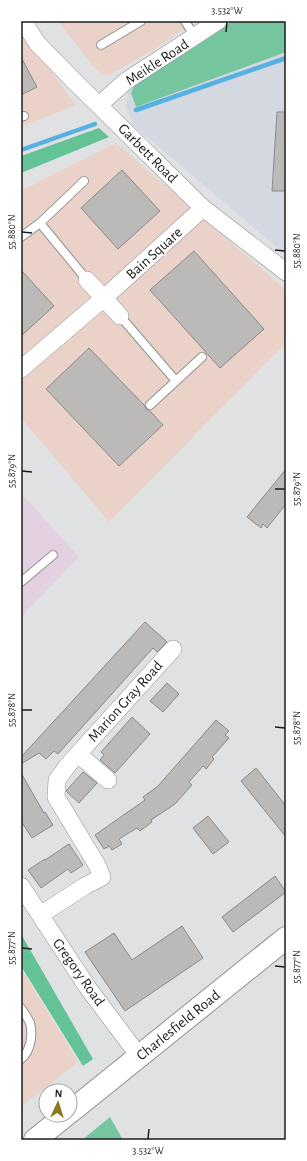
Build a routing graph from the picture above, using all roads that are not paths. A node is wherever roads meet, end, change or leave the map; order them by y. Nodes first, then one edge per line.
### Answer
1 (24, 21) edge
2 (141, 21) edge
3 (185, 21) edge
4 (218, 21) edge
5 (195, 37) junction
6 (101, 45) dead end
7 (99, 105) junction
8 (84, 181) dead end
9 (203, 208) junction
10 (40, 223) junction
11 (21, 237) edge
12 (286, 272) edge
13 (87, 280) joint
14 (104, 298) junction
15 (120, 316) joint
16 (202, 357) dead end
17 (21, 369) edge
18 (176, 381) junction
19 (150, 405) dead end
20 (53, 555) dead end
21 (21, 581) edge
22 (173, 649) dead end
23 (78, 754) junction
24 (108, 780) dead end
25 (21, 886) edge
26 (40, 915) junction
27 (286, 938) edge
28 (21, 1008) edge
29 (139, 1056) junction
30 (21, 1059) edge
31 (78, 1106) edge
32 (56, 1123) edge
33 (35, 1140) edge

1 - 7 street, Garbett Road
2 - 6 lane
3 - 5 lane
4 - 5 street, Meikle Road
5 - 7 street, Meikle Road
7 - 9 street, Garbett Road
8 - 10 lane
9 - 12 street, Garbett Road
9 - 14 street, Bain Square
10 - 11 lane
10 - 13 lane
13 - 14 street
14 - 15 street
14 - 17 street, Bain Square
15 - 18 lane
16 - 18 lane
18 - 19 lane
20 - 21 lane
22 - 23 street, Marion Gray Road
23 - 24 street, Marion Gray Road
23 - 26 street, Marion Gray Road
25 - 26 street, Gregory Road
26 - 29 street, Gregory Road
27 - 29 street, Charlesfield Road
28 - 30 lane
29 - 31 street, Charlesfield Road
32 - 33 street

